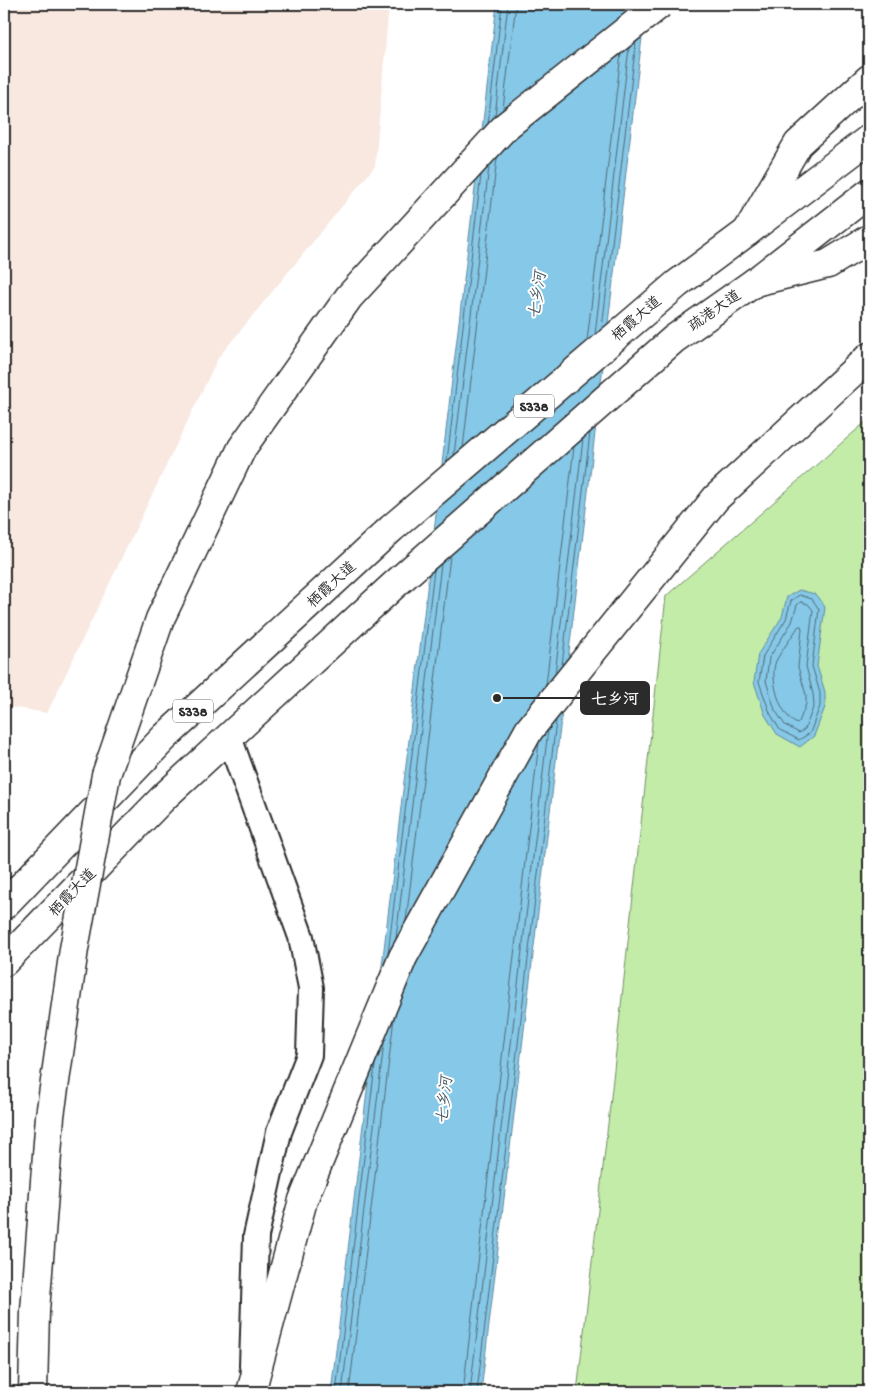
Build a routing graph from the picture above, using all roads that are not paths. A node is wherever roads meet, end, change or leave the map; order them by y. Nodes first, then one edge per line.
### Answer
1 (660, 4) edge
2 (869, 79) edge
3 (869, 139) edge
4 (869, 193) edge
5 (747, 232) junction
6 (869, 239) edge
7 (755, 282) junction
8 (674, 339) joint
9 (869, 357) edge
10 (229, 737) junction
11 (4, 905) edge
12 (4, 962) edge
13 (33, 1392) edge
14 (251, 1392) edge

1 - 13 main road, bridge
2 - 5 main road
3 - 5 main road, S338
4 - 7 main road, S338
5 - 11 main road, 栖霞大道 / S338
6 - 7 main road
7 - 8 main road, 疏港大道 / S338
8 - 10 main road, 栖霞大道 / S338
9 - 14 main road
10 - 12 main road, 栖霞大道 / S338
10 - 14 street

